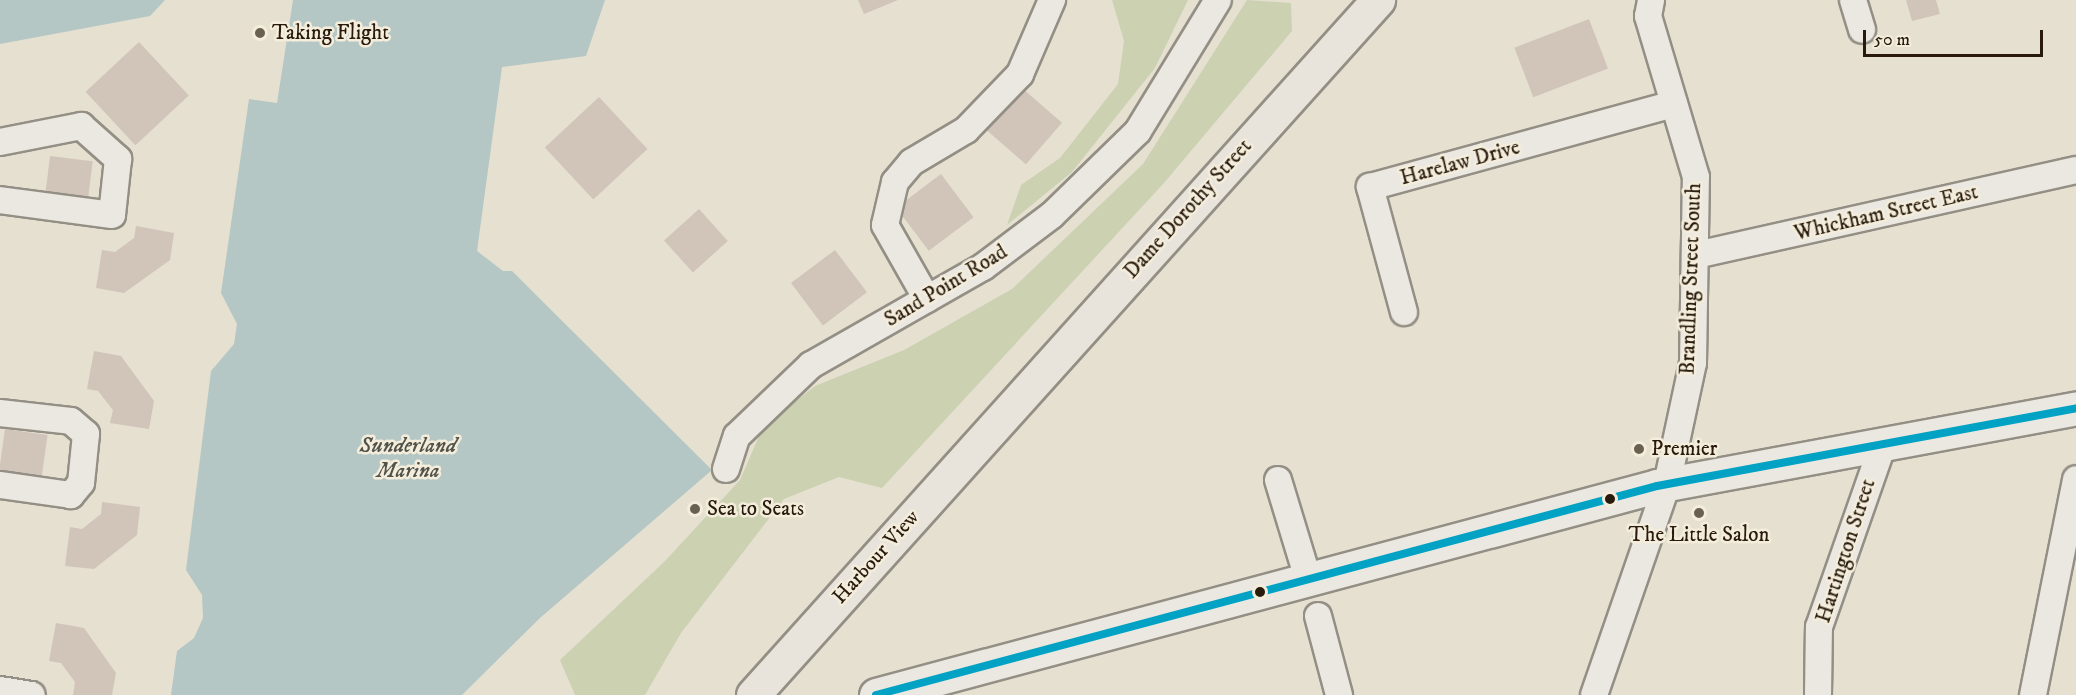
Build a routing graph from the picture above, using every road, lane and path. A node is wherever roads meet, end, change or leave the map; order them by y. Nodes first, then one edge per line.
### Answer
1 (1052, 0) edge
2 (1218, 0) edge
3 (1651, 0) edge
4 (1853, 0) edge
5 (1371, 2) edge
6 (1862, 30) dead end
7 (1674, 104) junction
8 (0, 142) edge
9 (2076, 170) edge
10 (0, 200) edge
11 (1696, 255) junction
12 (927, 299) junction
13 (1404, 312) dead end
14 (2076, 408) edge
15 (0, 413) edge
16 (1000, 419) joint
17 (1883, 444) junction
18 (726, 469) dead end
19 (2076, 479) edge
20 (1278, 480) dead end
21 (1666, 484) junction
22 (0, 485) edge
23 (1308, 579) junction
24 (1318, 616) dead end
25 (0, 690) edge
26 (32, 695) edge
27 (753, 695) edge
28 (876, 695) edge
29 (1339, 695) edge
30 (1594, 695) edge
31 (1818, 695) edge
32 (2033, 695) edge

1 - 12 street
2 - 12 street, Sand Point Road
3 - 7 street, Brandling Street South
4 - 6 street
5 - 16 main road, Dame Dorothy Street
7 - 11 street, Brandling Street South
7 - 13 street, Harelaw Drive
8 - 10 street
9 - 11 street, Whickham Street East
11 - 21 street, Brandling Street South
12 - 18 street, Sand Point Road
14 - 17 street
15 - 22 street
16 - 27 main road, Harbour View
17 - 21 street
17 - 31 street, Hartington Street
19 - 32 street
20 - 23 street
21 - 23 street
21 - 30 street, Brandling Street South
23 - 28 street
24 - 29 street
25 - 26 street

